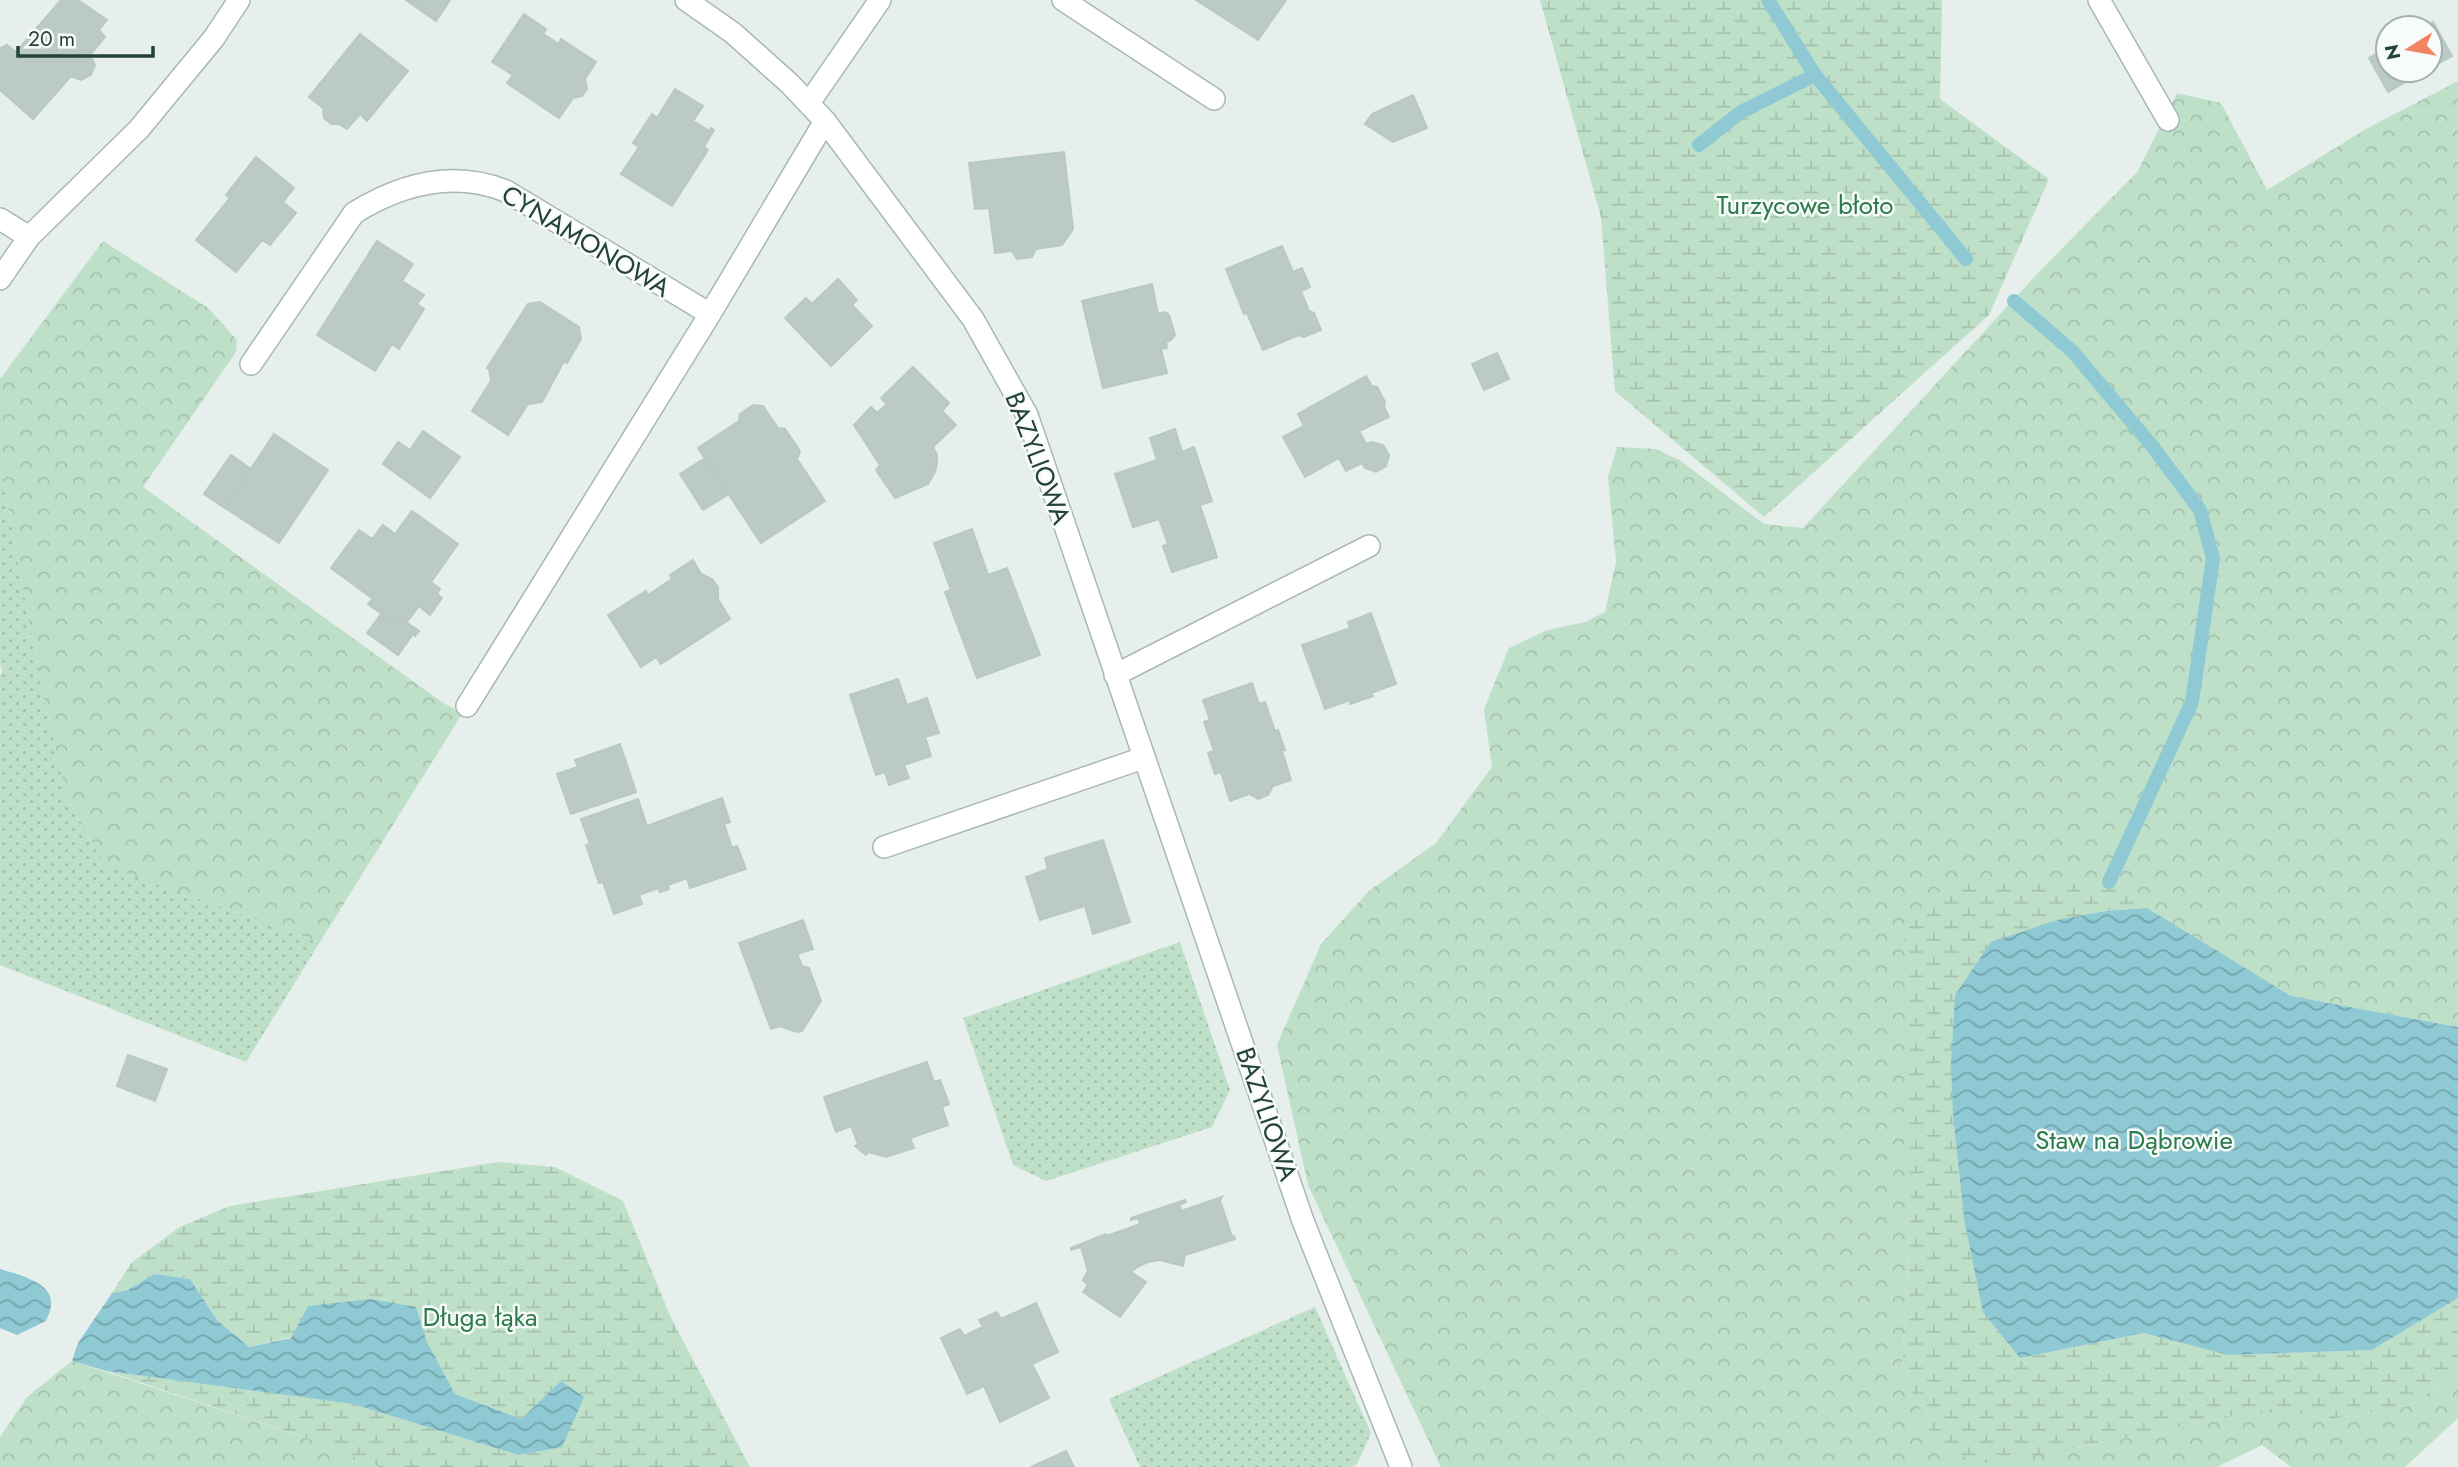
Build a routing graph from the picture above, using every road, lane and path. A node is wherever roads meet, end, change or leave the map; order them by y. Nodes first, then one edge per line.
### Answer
1 (239, 0) edge
2 (686, 0) edge
3 (880, 0) edge
4 (1063, 0) edge
5 (2099, 0) edge
6 (1214, 99) dead end
7 (808, 103) junction
8 (2168, 120) dead end
9 (825, 121) junction
10 (0, 219) edge
11 (29, 237) junction
12 (0, 279) edge
13 (710, 314) junction
14 (251, 364) dead end
15 (1369, 546) dead end
16 (1115, 675) junction
17 (467, 706) dead end
18 (1143, 758) junction
19 (884, 846) dead end
20 (1401, 1467) edge

1 - 11 street
2 - 7 street
3 - 7 street
4 - 6 street
5 - 8 street
7 - 9 street
9 - 13 street
9 - 16 street, BAZYLIOWA
10 - 11 street
11 - 12 street
13 - 14 street, CYNAMONOWA
13 - 17 street
15 - 16 street
16 - 18 street, BAZYLIOWA
18 - 19 street
18 - 20 street, BAZYLIOWA

